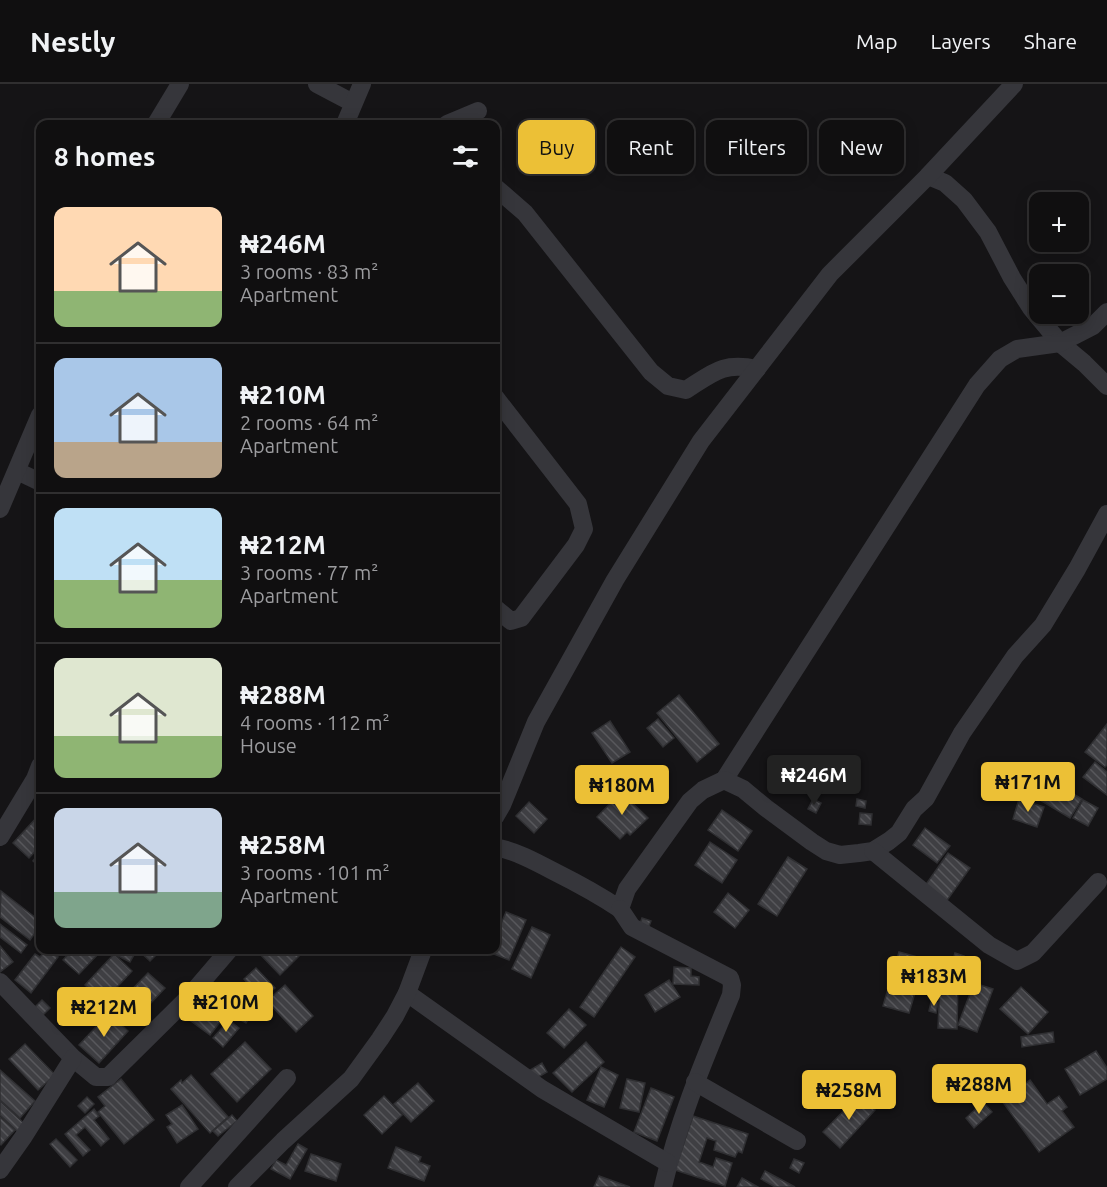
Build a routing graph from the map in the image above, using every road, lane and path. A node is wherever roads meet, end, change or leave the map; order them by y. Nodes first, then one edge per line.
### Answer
1 (180, 84) edge
2 (316, 84) edge
3 (362, 84) edge
4 (1014, 84) edge
5 (353, 103) junction
6 (478, 111) dead end
7 (158, 120) edge
8 (347, 120) edge
9 (457, 120) edge
10 (928, 176) junction
11 (500, 191) edge
12 (1107, 312) edge
13 (1060, 343) junction
14 (757, 369) junction
15 (1107, 386) edge
16 (500, 403) edge
17 (36, 425) edge
18 (17, 471) junction
19 (36, 480) edge
20 (0, 509) edge
21 (1107, 514) edge
22 (500, 612) edge
23 (724, 780) junction
24 (36, 781) edge
25 (500, 808) edge
26 (0, 837) edge
27 (500, 848) edge
28 (873, 850) junction
29 (1098, 882) dead end
30 (620, 909) junction
31 (222, 954) edge
32 (422, 954) edge
33 (0, 982) edge
34 (407, 993) junction
35 (73, 1058) junction
36 (287, 1078) dead end
37 (695, 1082) junction
38 (797, 1142) dead end
39 (668, 1163) junction
40 (0, 1170) edge
41 (189, 1187) edge
42 (237, 1187) edge
43 (663, 1187) edge

1 - 7 street
2 - 5 street
3 - 5 street
4 - 10 street
5 - 8 street
6 - 9 street
10 - 13 street
10 - 14 street
11 - 14 street
12 - 13 street
13 - 15 street
13 - 23 street
14 - 25 street
16 - 22 street
17 - 18 street
18 - 19 street
18 - 20 street
21 - 28 street
23 - 28 street
23 - 30 street
24 - 26 street
27 - 30 street
28 - 29 street
30 - 37 street
31 - 35 street
32 - 34 street
33 - 35 street
34 - 39 street
34 - 42 street
35 - 40 street
36 - 41 street
37 - 38 street
37 - 39 street
39 - 43 street

